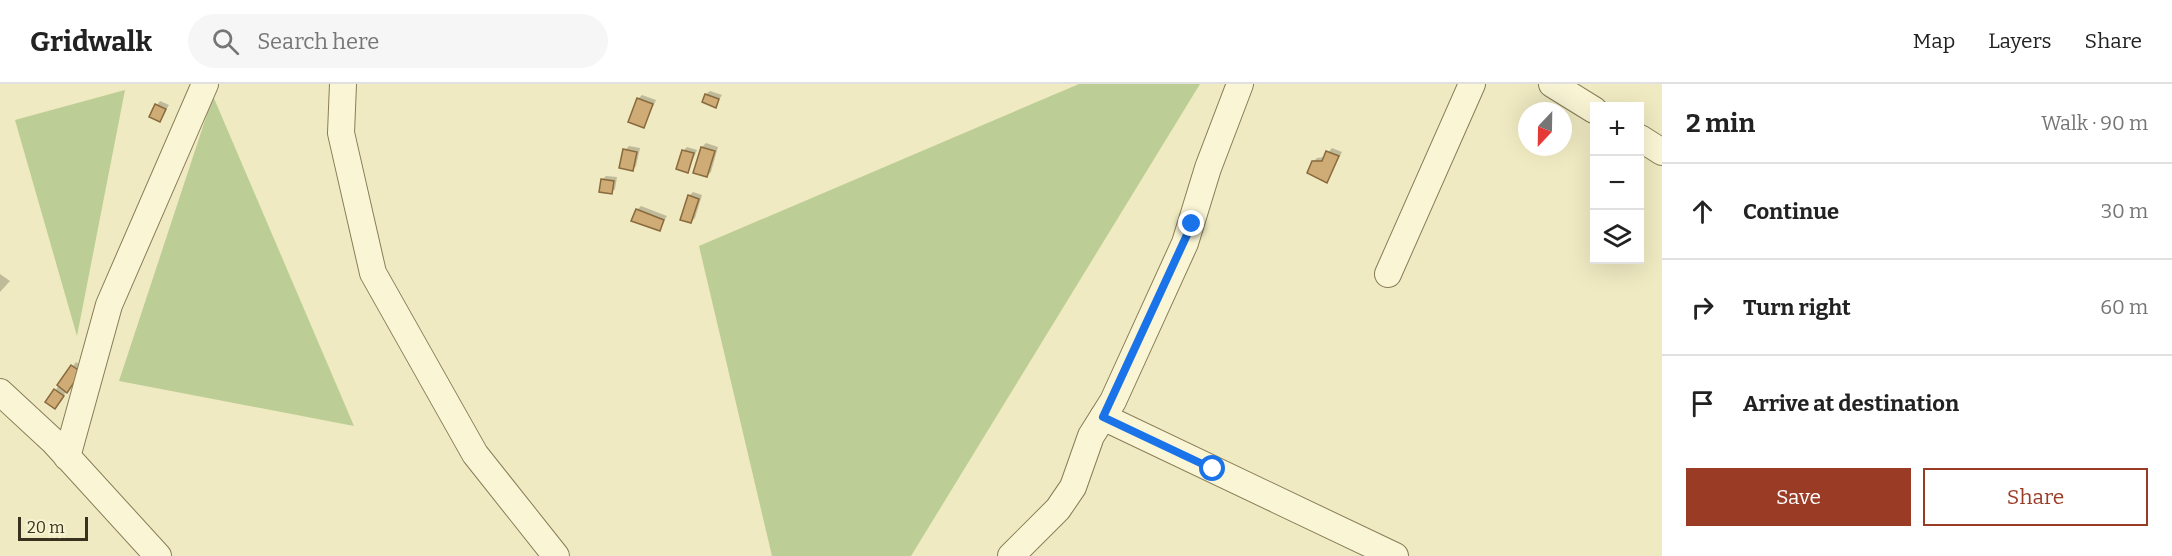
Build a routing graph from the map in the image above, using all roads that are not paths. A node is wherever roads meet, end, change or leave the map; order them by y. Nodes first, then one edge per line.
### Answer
1 (205, 84) edge
2 (343, 84) edge
3 (1240, 84) edge
4 (1472, 84) edge
5 (1552, 84) edge
6 (1590, 108) edge
7 (1644, 141) edge
8 (1662, 152) edge
9 (1388, 274) dead end
10 (0, 392) edge
11 (1103, 417) junction
12 (67, 457) junction
13 (158, 556) edge
14 (556, 556) edge
15 (1011, 556) edge
16 (1395, 556) edge

1 - 12 street
2 - 14 street
3 - 11 street
4 - 9 street
5 - 6 street
7 - 8 street
10 - 12 street
11 - 15 street
11 - 16 street
12 - 13 street

